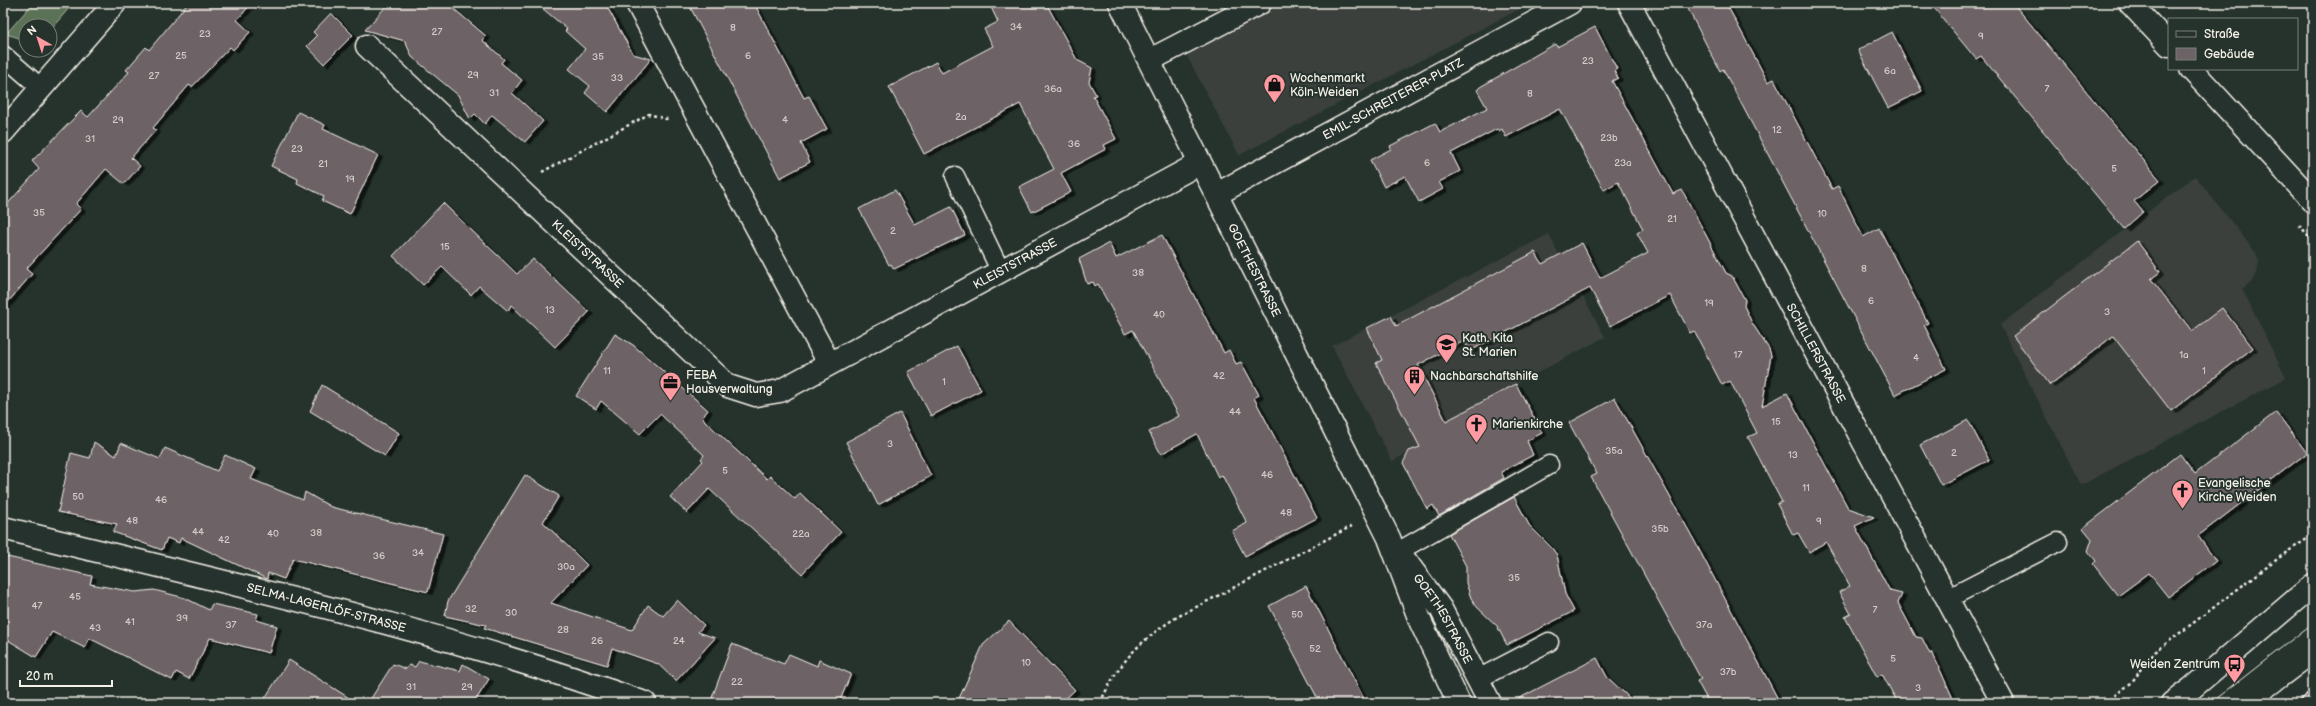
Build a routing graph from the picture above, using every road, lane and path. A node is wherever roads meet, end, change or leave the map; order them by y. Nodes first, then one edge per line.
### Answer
1 (115, 3) edge
2 (637, 3) edge
3 (1120, 3) edge
4 (1260, 3) edge
5 (1570, 3) edge
6 (1629, 3) edge
7 (2130, 3) edge
8 (2168, 44) edge
9 (367, 46) dead end
10 (3, 55) edge
11 (1150, 60) junction
12 (2192, 70) edge
13 (41, 88) junction
14 (692, 106) junction
15 (3, 132) edge
16 (1200, 163) junction
17 (954, 176) dead end
18 (515, 187) junction
19 (1217, 194) junction
20 (2313, 201) edge
21 (1000, 270) junction
22 (829, 363) junction
23 (1549, 465) dead end
24 (1376, 513) junction
25 (3, 528) edge
26 (2313, 535) edge
27 (2058, 542) dead end
28 (1394, 544) junction
29 (2313, 585) edge
30 (1947, 599) junction
31 (1549, 642) dead end
32 (2313, 678) edge
33 (1478, 679) junction
34 (645, 703) edge
35 (1100, 703) edge
36 (1459, 703) edge
37 (1490, 703) edge
38 (2002, 703) edge
39 (2105, 703) edge
40 (2172, 703) edge
41 (2280, 703) edge

1 - 13 street
2 - 14 street
3 - 11 street, GOETHESTRASSE
4 - 11 street
5 - 19 street, EMIL-SCHREITERER-PLATZ
6 - 30 street, SCHILLERSTRASSE
7 - 8 street
9 - 18 street, KLEISTSTRASSE
10 - 13 lane
11 - 16 street, GOETHESTRASSE
12 - 20 street
13 - 15 street
14 - 18 path
14 - 22 street
16 - 19 street, GOETHESTRASSE
16 - 21 street, KLEISTSTRASSE
17 - 21 lane
18 - 22 street, KLEISTSTRASSE
19 - 24 street, GOETHESTRASSE
21 - 22 street, KLEISTSTRASSE
23 - 28 lane
24 - 28 street, GOETHESTRASSE
24 - 35 path
25 - 34 street, SELMA-LAGERLÖF-STRASSE
26 - 39 path
27 - 30 lane
28 - 33 street, GOETHESTRASSE
28 - 36 street, GOETHESTRASSE
29 - 40 street
30 - 38 street, SCHILLERSTRASSE
31 - 33 lane
32 - 41 lane
33 - 37 street, GOETHESTRASSE

